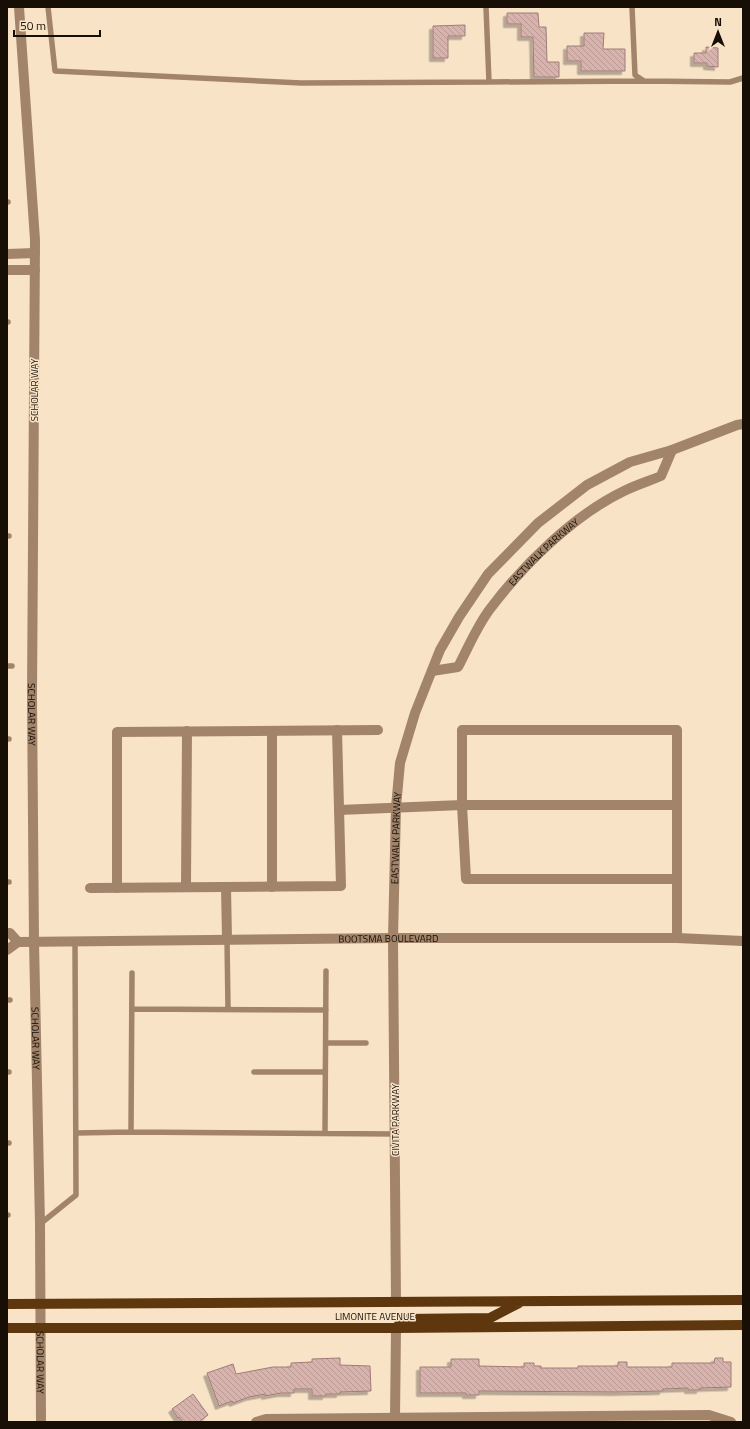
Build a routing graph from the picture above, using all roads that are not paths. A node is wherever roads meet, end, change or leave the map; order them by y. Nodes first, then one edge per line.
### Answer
1 (20, 7) edge
2 (48, 7) edge
3 (486, 7) edge
4 (632, 7) edge
5 (743, 78) edge
6 (644, 81) junction
7 (490, 82) junction
8 (7, 254) edge
9 (35, 254) junction
10 (7, 270) edge
11 (35, 270) junction
12 (743, 424) edge
13 (672, 450) junction
14 (432, 671) junction
15 (337, 730) junction
16 (378, 730) dead end
17 (187, 731) junction
18 (272, 731) junction
19 (462, 805) junction
20 (677, 805) junction
21 (396, 807) junction
22 (339, 810) junction
23 (677, 879) junction
24 (186, 887) junction
25 (226, 887) junction
26 (272, 887) junction
27 (90, 888) dead end
28 (117, 888) junction
29 (7, 933) edge
30 (393, 938) junction
31 (677, 938) junction
32 (227, 940) junction
33 (743, 940) edge
34 (18, 942) junction
35 (34, 942) junction
36 (75, 942) junction
37 (7, 950) edge
38 (326, 971) dead end
39 (132, 973) dead end
40 (132, 1009) junction
41 (228, 1009) junction
42 (326, 1010) junction
43 (326, 1043) junction
44 (366, 1043) dead end
45 (254, 1072) dead end
46 (325, 1072) junction
47 (131, 1132) junction
48 (76, 1133) junction
49 (325, 1133) junction
50 (395, 1134) junction
51 (40, 1224) junction
52 (743, 1300) edge
53 (396, 1302) junction
54 (521, 1302) junction
55 (7, 1304) edge
56 (40, 1304) junction
57 (743, 1325) edge
58 (7, 1328) edge
59 (40, 1328) junction
60 (396, 1328) junction
61 (395, 1418) junction
62 (41, 1422) edge
63 (256, 1422) edge
64 (731, 1422) edge

1 - 9 street, SCHOLAR WAY
2 - 7 lane
3 - 7 lane
4 - 6 lane
5 - 6 lane
6 - 7 lane
8 - 9 street
9 - 11 street, SCHOLAR WAY
10 - 11 street
11 - 35 street, SCHOLAR WAY
12 - 13 street, EASTWALK PARKWAY
13 - 14 street, EASTWALK PARKWAY
13 - 14 street, EASTWALK PARKWAY
14 - 21 street, EASTWALK PARKWAY
15 - 16 street
15 - 18 street
15 - 22 street
17 - 18 street
17 - 24 street
17 - 28 street
18 - 26 street
19 - 20 street
19 - 20 street
19 - 21 street
19 - 23 street
20 - 23 street
21 - 22 street
21 - 30 street, EASTWALK PARKWAY
22 - 26 street
23 - 31 street
24 - 25 street
24 - 28 street
25 - 26 street
25 - 32 street
27 - 28 street
29 - 34 street
30 - 31 street, BOOTSMA BOULEVARD
30 - 32 street, BOOTSMA BOULEVARD
30 - 50 street, CIVITA PARKWAY
31 - 33 street, BOOTSMA BOULEVARD
32 - 36 street, BOOTSMA BOULEVARD
32 - 41 lane
34 - 35 street, BOOTSMA BOULEVARD
34 - 37 street
35 - 36 street, BOOTSMA BOULEVARD
35 - 51 street, SCHOLAR WAY
36 - 48 lane
38 - 42 lane
39 - 40 lane
40 - 41 lane
40 - 47 lane
41 - 42 lane
42 - 43 lane
43 - 44 lane
43 - 46 lane
45 - 46 lane
46 - 49 lane
47 - 48 lane
47 - 49 lane
48 - 51 lane
49 - 50 lane
50 - 53 street, CIVITA PARKWAY
51 - 56 street, SCHOLAR WAY
52 - 54 main road, LIMONITE AVENUE
53 - 54 main road, LIMONITE AVENUE
53 - 56 main road, LIMONITE AVENUE
54 - 60 main road
55 - 56 main road, LIMONITE AVENUE
56 - 59 street, SCHOLAR WAY
57 - 60 main road, LIMONITE AVENUE
58 - 59 main road, LIMONITE AVENUE
59 - 60 main road, LIMONITE AVENUE
59 - 62 street, SCHOLAR WAY
60 - 61 street
61 - 63 street
61 - 64 street

